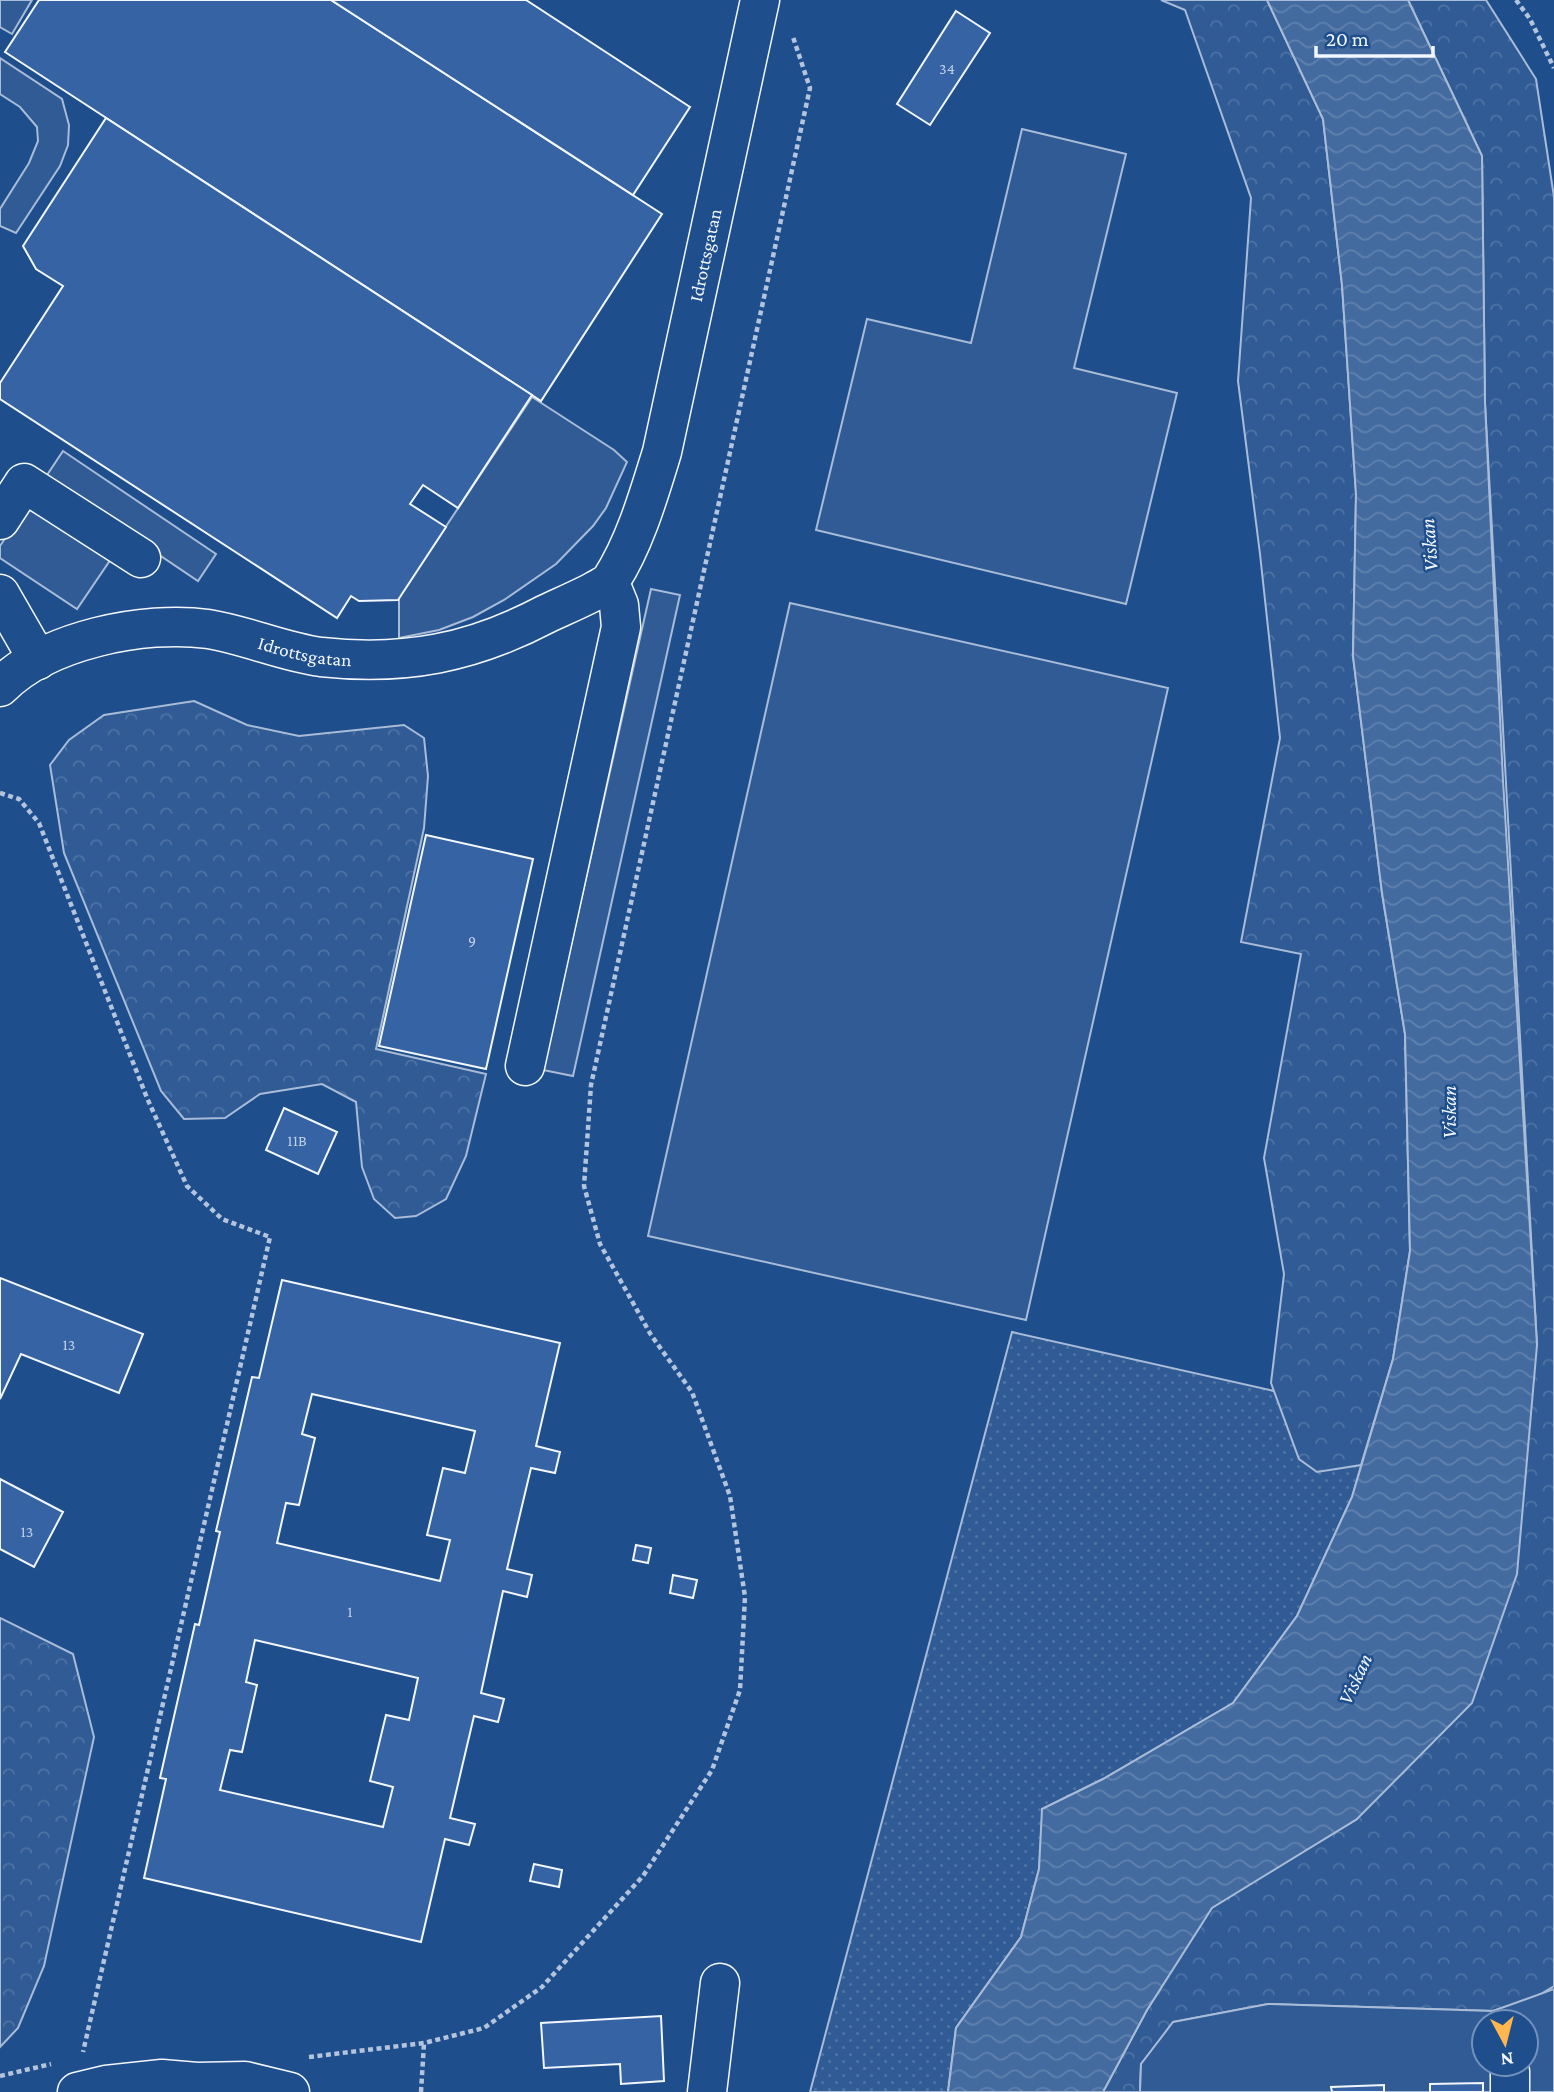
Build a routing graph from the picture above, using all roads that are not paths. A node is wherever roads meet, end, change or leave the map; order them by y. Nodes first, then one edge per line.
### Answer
1 (758, 8) edge
2 (0, 520) edge
3 (141, 558) dead end
4 (610, 583) junction
5 (0, 594) edge
6 (38, 660) junction
7 (0, 687) edge
8 (525, 1066) dead end
9 (720, 1983) dead end
10 (71, 2072) edge
11 (205, 2087) edge
12 (290, 2092) edge
13 (707, 2092) edge

1 - 4 street, Idrottsgatan
2 - 3 street
4 - 6 street, Idrottsgatan
4 - 8 street
5 - 6 street
6 - 7 street, Idrottsgatan
9 - 13 street
10 - 11 street
11 - 12 street

